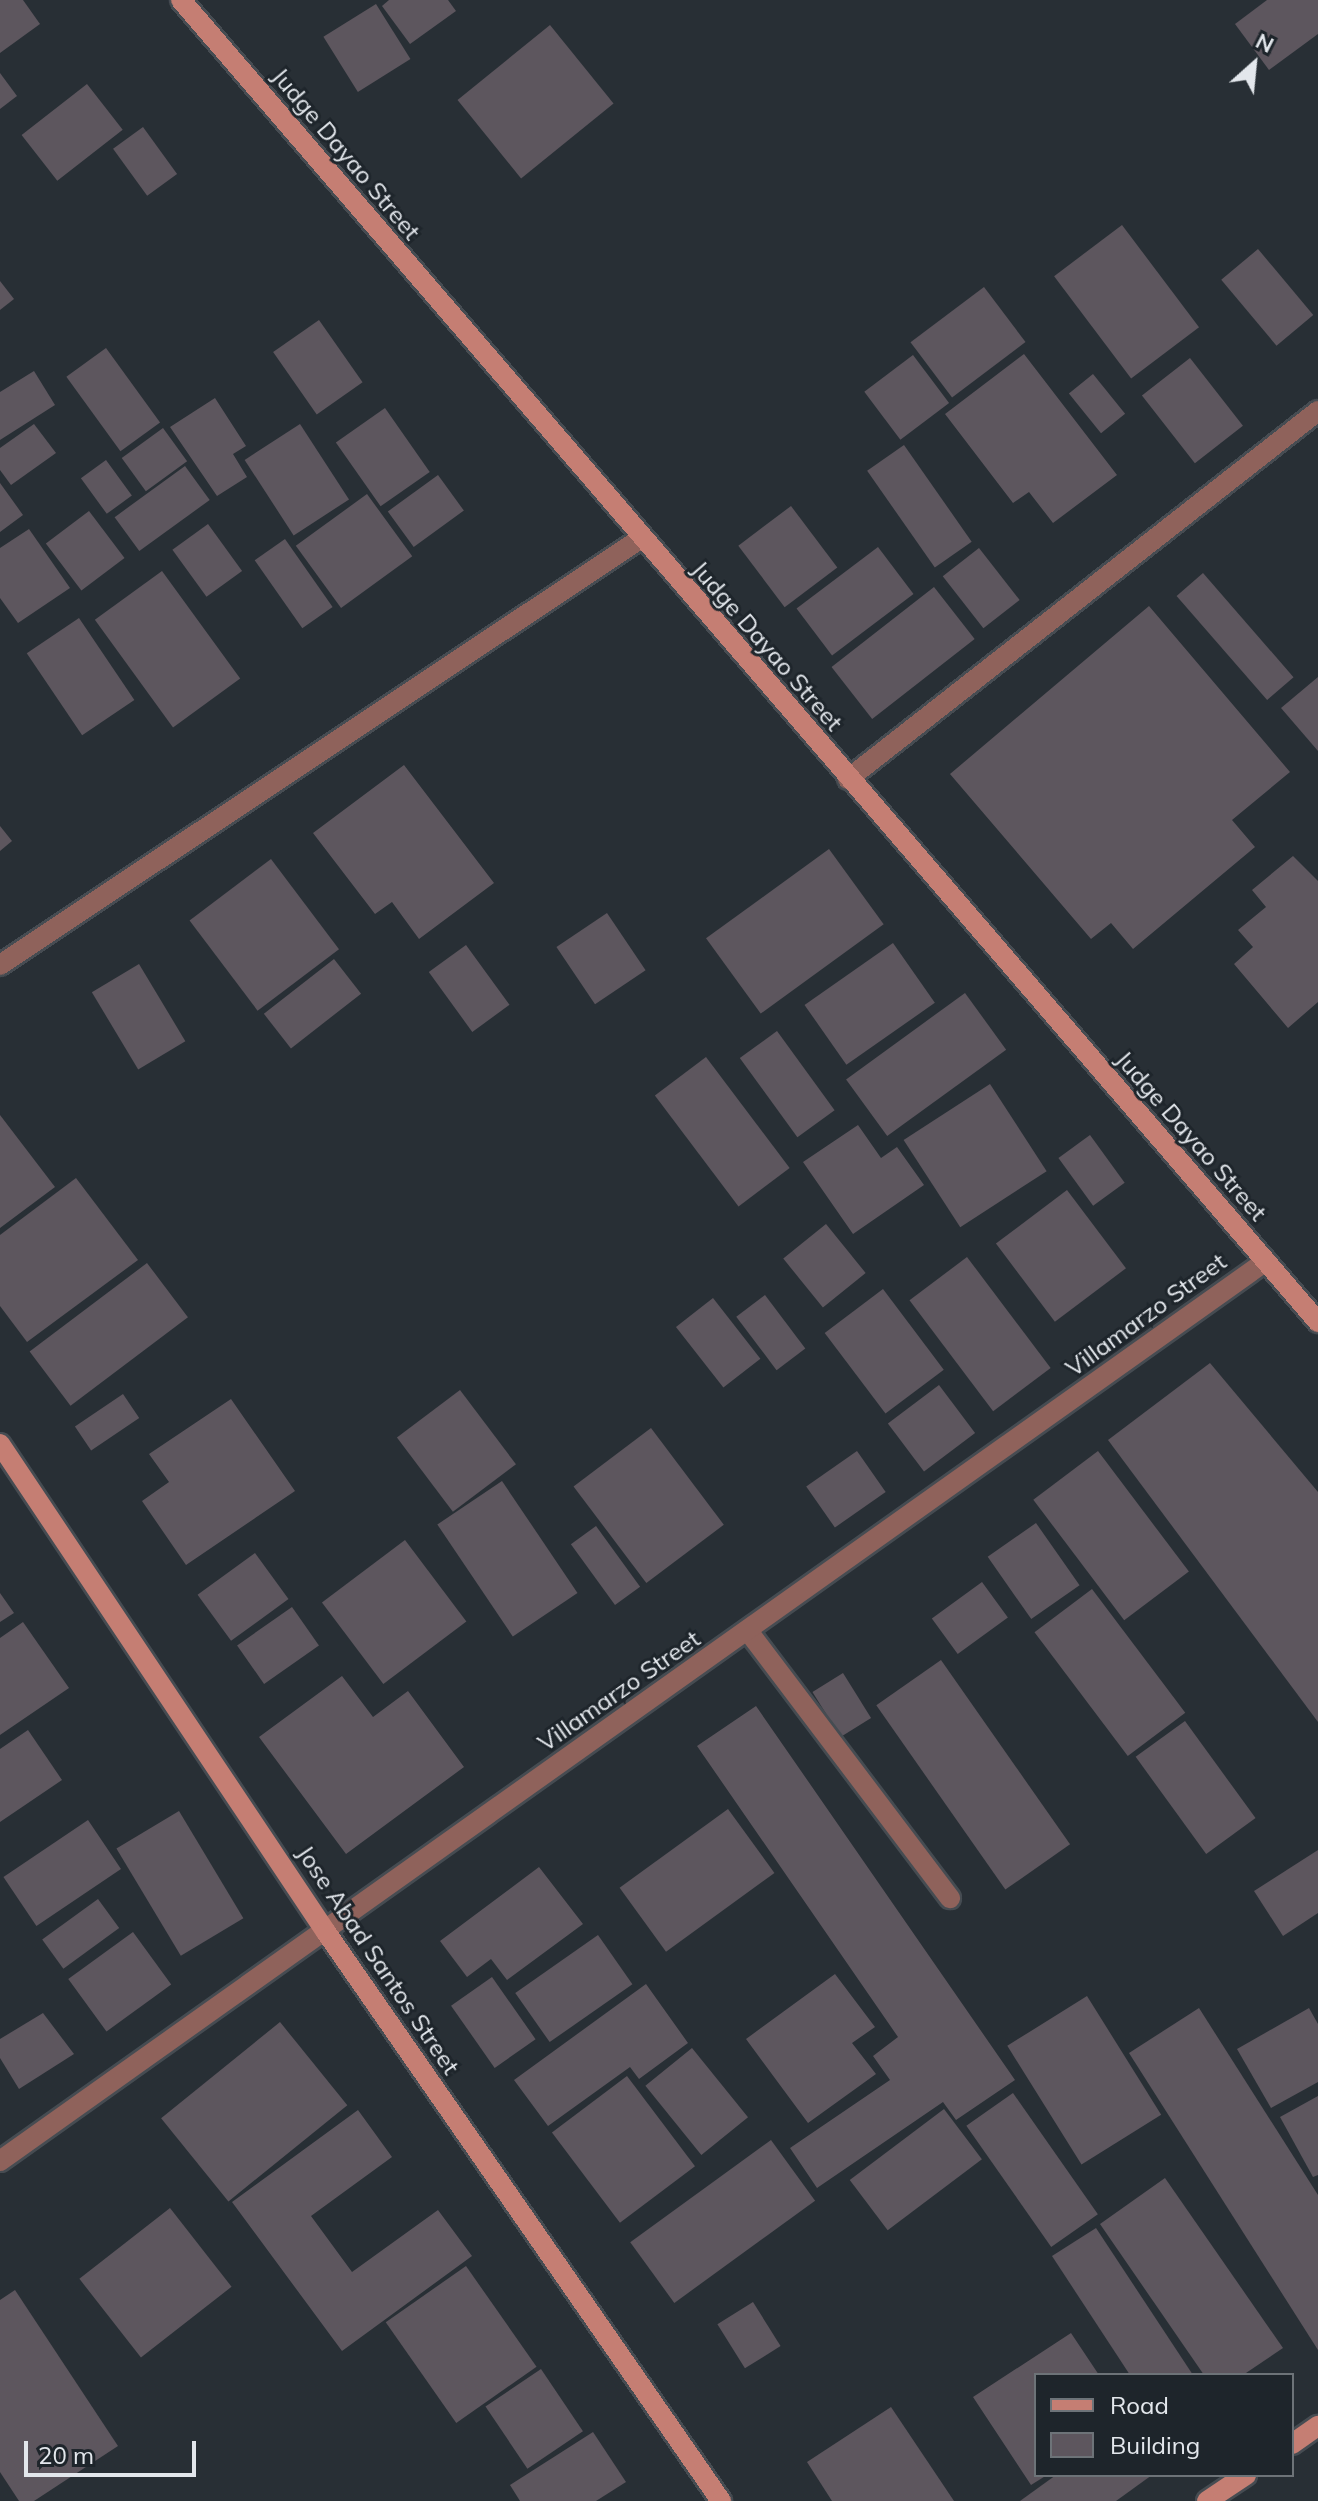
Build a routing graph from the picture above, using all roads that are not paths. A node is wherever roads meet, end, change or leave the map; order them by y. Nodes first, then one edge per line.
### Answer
1 (181, 0) edge
2 (1318, 411) edge
3 (640, 539) junction
4 (848, 779) junction
5 (0, 965) edge
6 (1266, 1261) junction
7 (1318, 1322) edge
8 (0, 1444) edge
9 (748, 1631) junction
10 (950, 1898) dead end
11 (326, 1932) junction
12 (0, 2161) edge
13 (1318, 2426) edge
14 (1294, 2443) edge
15 (1243, 2477) edge
16 (721, 2501) edge
17 (1207, 2501) edge

1 - 3 street, Judge Dayao Street
2 - 4 street
3 - 4 street, Judge Dayao Street
3 - 5 street
4 - 6 street, Judge Dayao Street
6 - 7 street, Judge Dayao Street
6 - 9 street, Villamarzo Street
8 - 11 street, Jose Abad Santos Street
9 - 10 street
9 - 11 street, Villamarzo Street
11 - 12 street, Villamarzo Street
11 - 16 street, Jose Abad Santos Street
13 - 14 street
15 - 17 street

